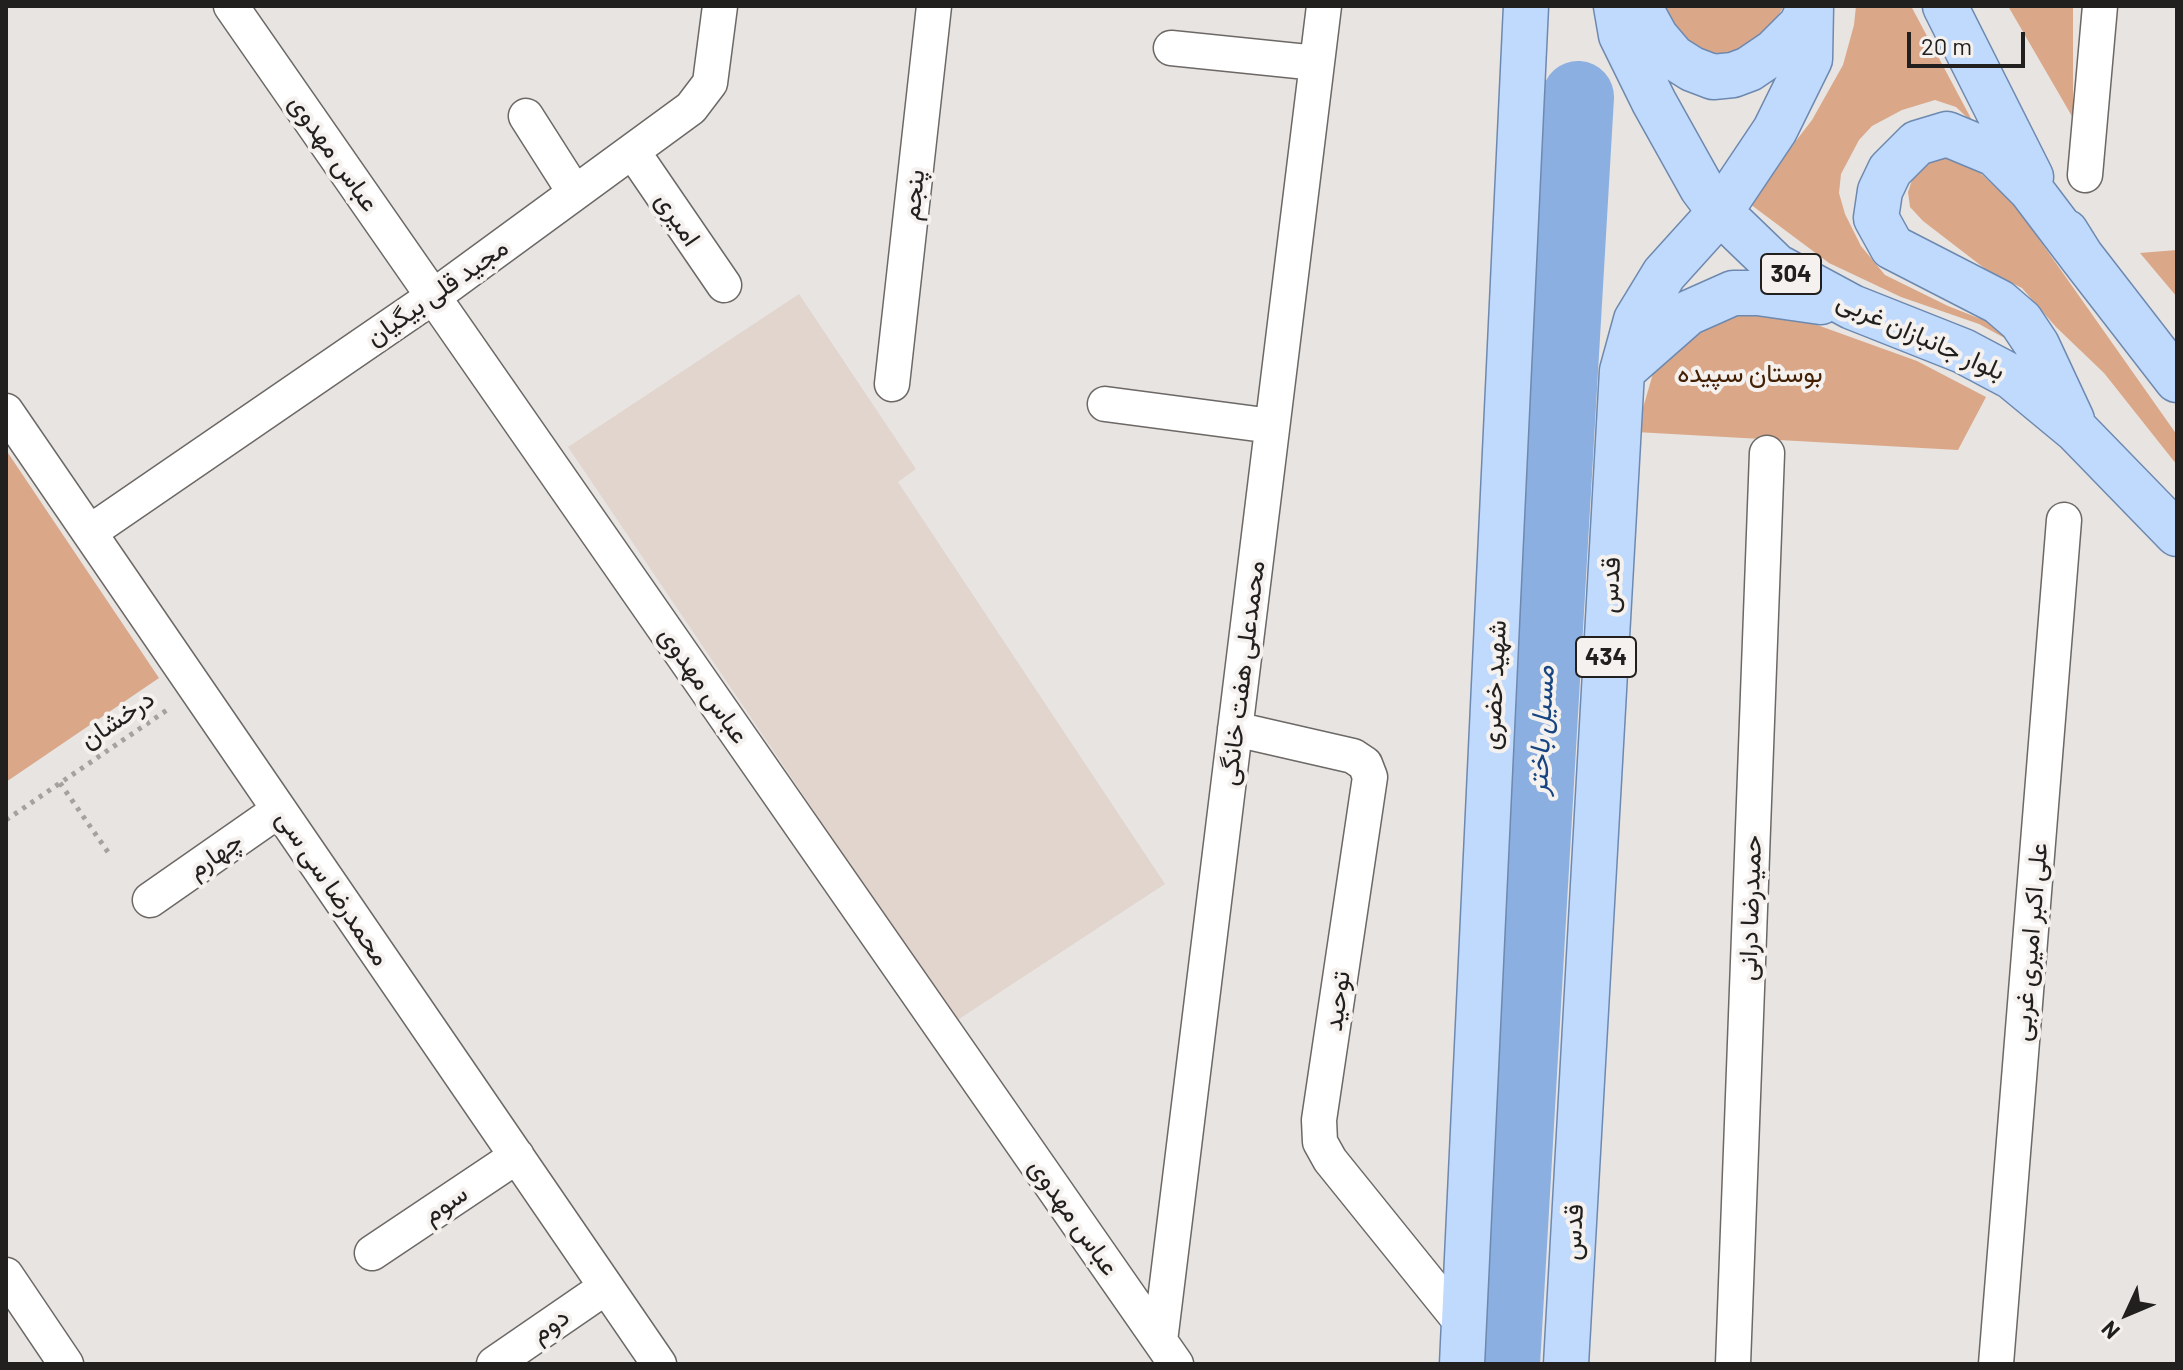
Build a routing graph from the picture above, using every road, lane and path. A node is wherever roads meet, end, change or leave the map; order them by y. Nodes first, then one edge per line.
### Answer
1 (231, 6) edge
2 (720, 6) edge
3 (934, 6) edge
4 (1324, 6) edge
5 (1526, 6) edge
6 (1616, 6) edge
7 (1639, 6) edge
8 (1811, 6) edge
9 (1945, 6) edge
10 (2100, 6) edge
11 (1171, 48) dead end
12 (1317, 63) junction
13 (526, 116) dead end
14 (633, 152) junction
15 (2085, 175) dead end
16 (575, 193) junction
17 (1720, 212) junction
18 (2081, 256) junction
19 (724, 285) dead end
20 (434, 296) junction
21 (1852, 307) junction
22 (1622, 371) junction
23 (2177, 380) edge
24 (892, 384) dead end
25 (1105, 404) dead end
26 (6, 411) edge
27 (1272, 426) junction
28 (2076, 430) junction
29 (1767, 453) dead end
30 (2064, 520) dead end
31 (90, 532) junction
32 (2177, 534) edge
33 (197, 689) junction
34 (1235, 729) junction
35 (60, 783) junction
36 (279, 810) junction
37 (6, 820) edge
38 (110, 855) dead end
39 (150, 900) dead end
40 (517, 1156) junction
41 (372, 1253) dead end
42 (6, 1275) edge
43 (606, 1287) junction
44 (1463, 1345) edge
45 (1168, 1352) edge
46 (66, 1364) edge
47 (494, 1364) edge
48 (659, 1364) edge
49 (1566, 1364) edge
50 (1733, 1364) edge
51 (1996, 1364) edge

1 - 20 street, عباس مهدوی
2 - 14 street, مجید قلی بیگیان
3 - 24 street, پنجم
4 - 12 street, محمدعلی هفت خانگی
5 - 44 main road, شهید خضری
6 - 17 main road, بلوار جانبازان غربی / 304
7 - 8 main road
8 - 17 main road, قدس / 434
9 - 18 main road
10 - 15 street
11 - 12 street
12 - 27 street, محمدعلی هفت خانگی
13 - 16 street
14 - 16 street, مجید قلی بیگیان
14 - 19 street, امیری
16 - 20 street, مجید قلی بیگیان
17 - 21 main road, بلوار جانبازان غربی / 304
17 - 22 main road, قدس / 434
18 - 23 main road
18 - 28 main road
20 - 31 street, مجید قلی بیگیان
20 - 45 street, عباس مهدوی
21 - 22 main road
21 - 28 main road, بلوار جانبازان غربی / 304
22 - 49 main road, قدس / 434
25 - 27 street
26 - 31 street, محمدرضا سی سی
27 - 34 street, محمدعلی هفت خانگی
28 - 32 main road, بلوار جانبازان غربی / 304
29 - 50 street, حمیدرضا درانی
30 - 51 street, علی اکبر امیری غربی
31 - 33 street, محمدرضا سی سی
33 - 35 path, درخشان
33 - 36 street, محمدرضا سی سی
34 - 44 street, توحید
34 - 45 street, محمدعلی هفت خانگی
35 - 37 path, درخشان
35 - 38 path
36 - 39 street, چهارم
36 - 40 street, محمدرضا سی سی
40 - 41 street, سوم
40 - 43 street, محمدرضا سی سی
42 - 46 street
43 - 47 street, دوم
43 - 48 street, محمدرضا سی سی

